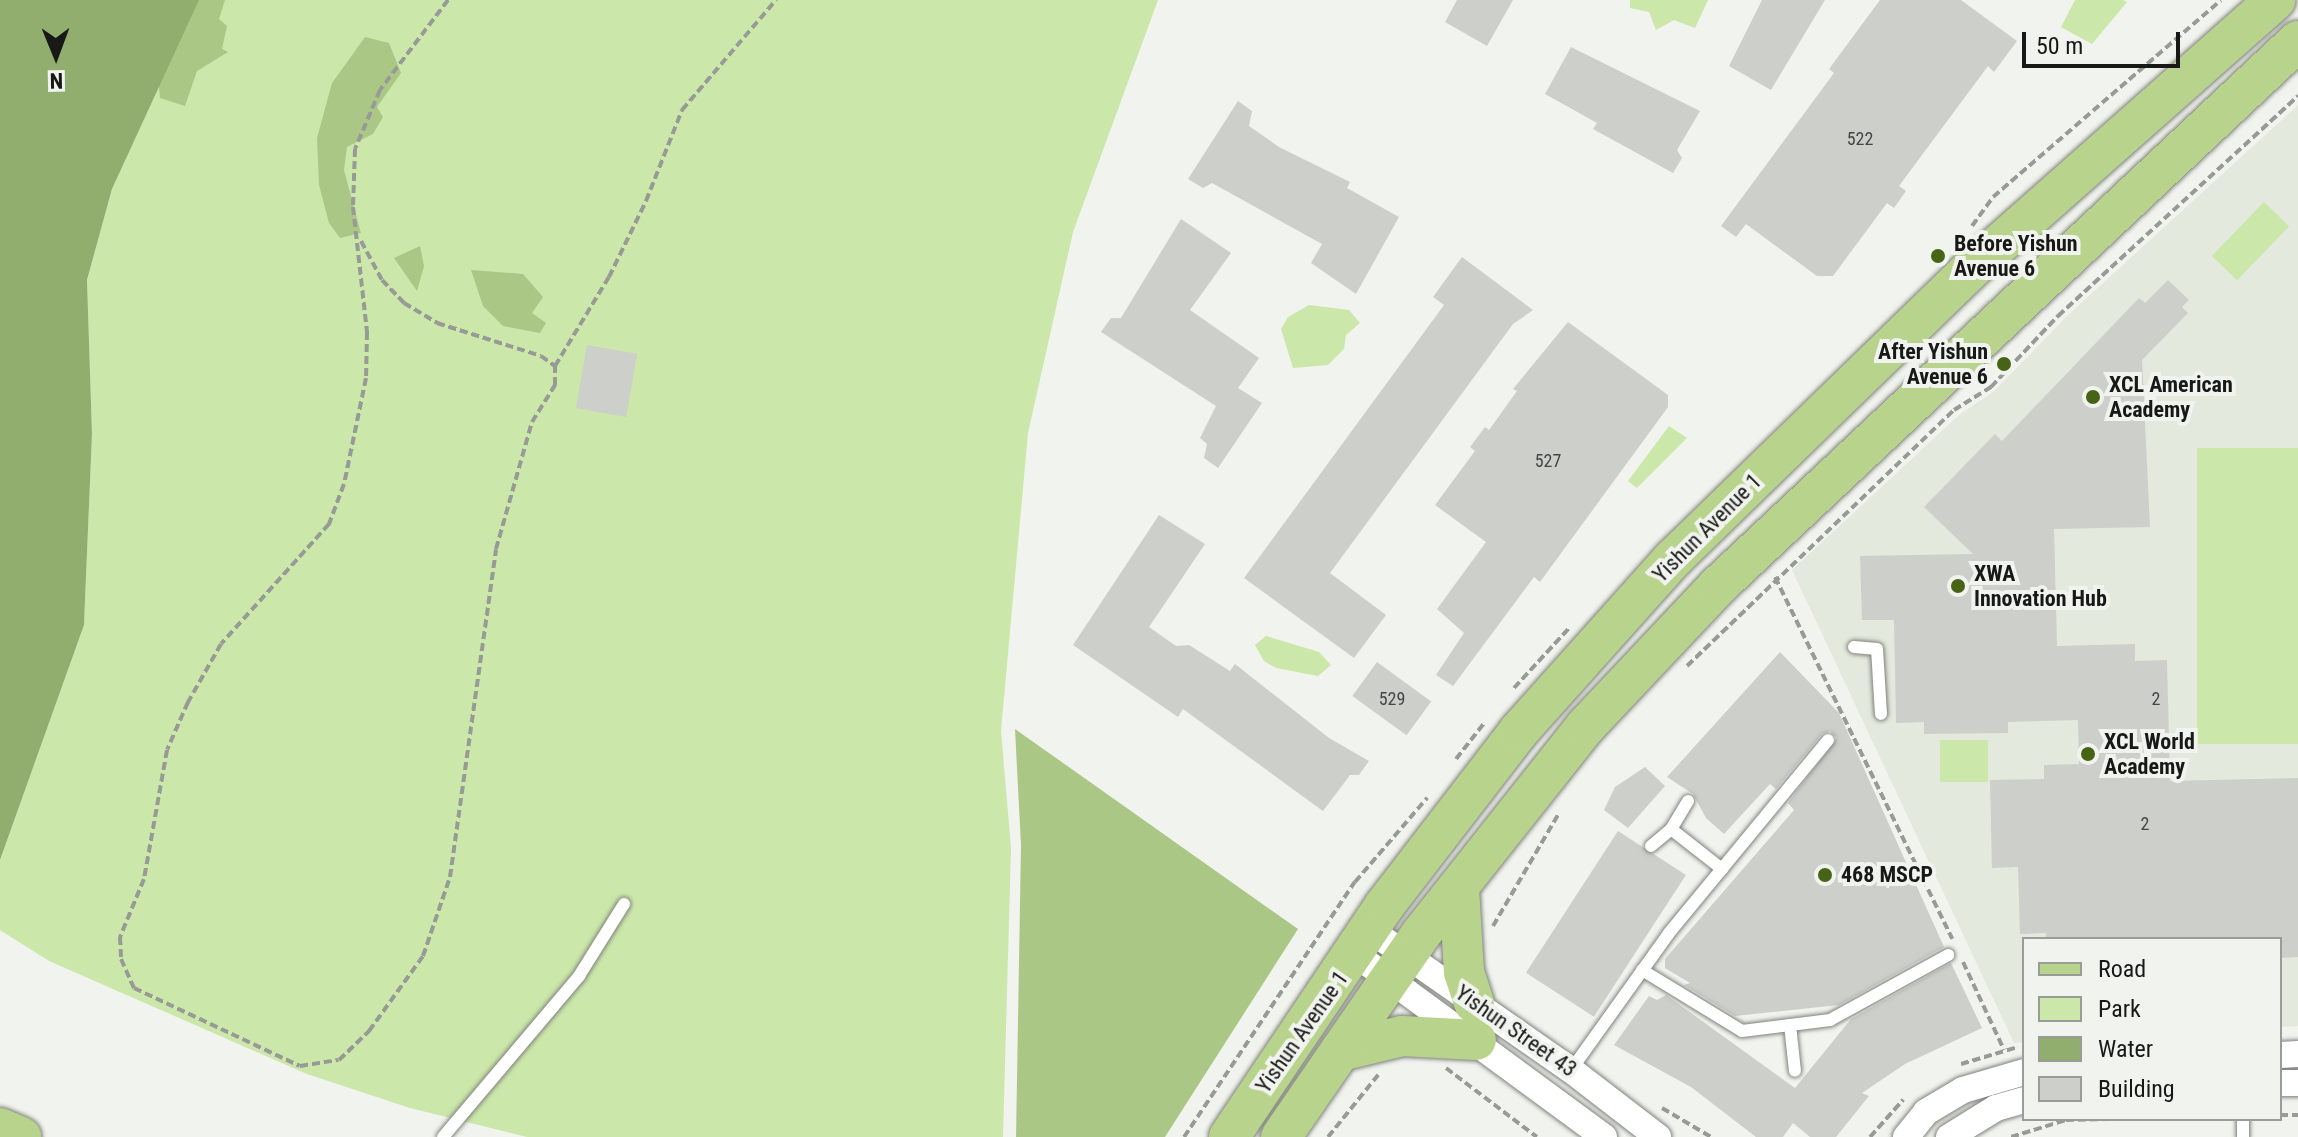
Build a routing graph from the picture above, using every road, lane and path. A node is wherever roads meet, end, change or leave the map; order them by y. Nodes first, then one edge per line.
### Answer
1 (448, 0) edge
2 (776, 0) edge
3 (2275, 0) edge
4 (2298, 41) edge
5 (2298, 96) edge
6 (359, 238) junction
7 (555, 366) junction
8 (1775, 577) junction
9 (1854, 647) dead end
10 (1682, 670) dead end
11 (1881, 714) dead end
12 (1828, 740) dead end
13 (1688, 801) dead end
14 (1564, 804) dead end
15 (1671, 829) junction
16 (1651, 846) dead end
17 (1722, 869) junction
18 (1355, 882) dead end
19 (1459, 888) junction
20 (624, 904) dead end
21 (1491, 939) dead end
22 (1363, 942) junction
23 (1948, 955) dead end
24 (1399, 966) junction
25 (1642, 970) junction
26 (1475, 1021) junction
27 (1790, 1025) junction
28 (2004, 1050) dead end
29 (1340, 1051) junction
30 (1435, 1065) dead end
31 (1571, 1070) junction
32 (1795, 1071) dead end
33 (1381, 1072) dead end
34 (2022, 1073) edge
35 (2022, 1101) edge
36 (2063, 1121) edge
37 (0, 1128) edge
38 (21, 1137) edge
39 (443, 1137) edge
40 (1184, 1137) edge
41 (1229, 1137) edge
42 (1281, 1137) edge
43 (1328, 1137) edge
44 (1537, 1137) edge
45 (1604, 1137) edge
46 (1658, 1137) edge
47 (1906, 1137) edge
48 (1949, 1137) edge
49 (2011, 1137) edge

1 - 6 path
2 - 7 path
3 - 22 main road, Yishun Avenue 1
4 - 19 main road, Yishun Avenue 1
5 - 8 path
6 - 7 path
6 - 7 path
8 - 10 path
8 - 28 path
9 - 11 lane
12 - 17 lane
13 - 15 lane
14 - 21 path
15 - 16 lane
15 - 17 lane
17 - 25 lane
18 - 40 path
19 - 24 main road, Yishun Avenue 1
19 - 26 main road
20 - 39 lane
22 - 24 street, Yishun Street 43
22 - 41 main road, Yishun Avenue 1
23 - 27 lane
24 - 26 street, Yishun Street 43
24 - 26 street, Yishun Street 43
24 - 29 main road, Yishun Avenue 1
25 - 27 lane
25 - 31 lane
26 - 29 main road
26 - 31 street, Yishun Street 43
26 - 45 street
27 - 32 lane
29 - 42 main road, Yishun Avenue 1
30 - 44 path
31 - 46 street, Yishun Street 43
33 - 43 path
34 - 47 street
35 - 48 street
36 - 49 path
37 - 38 main road

